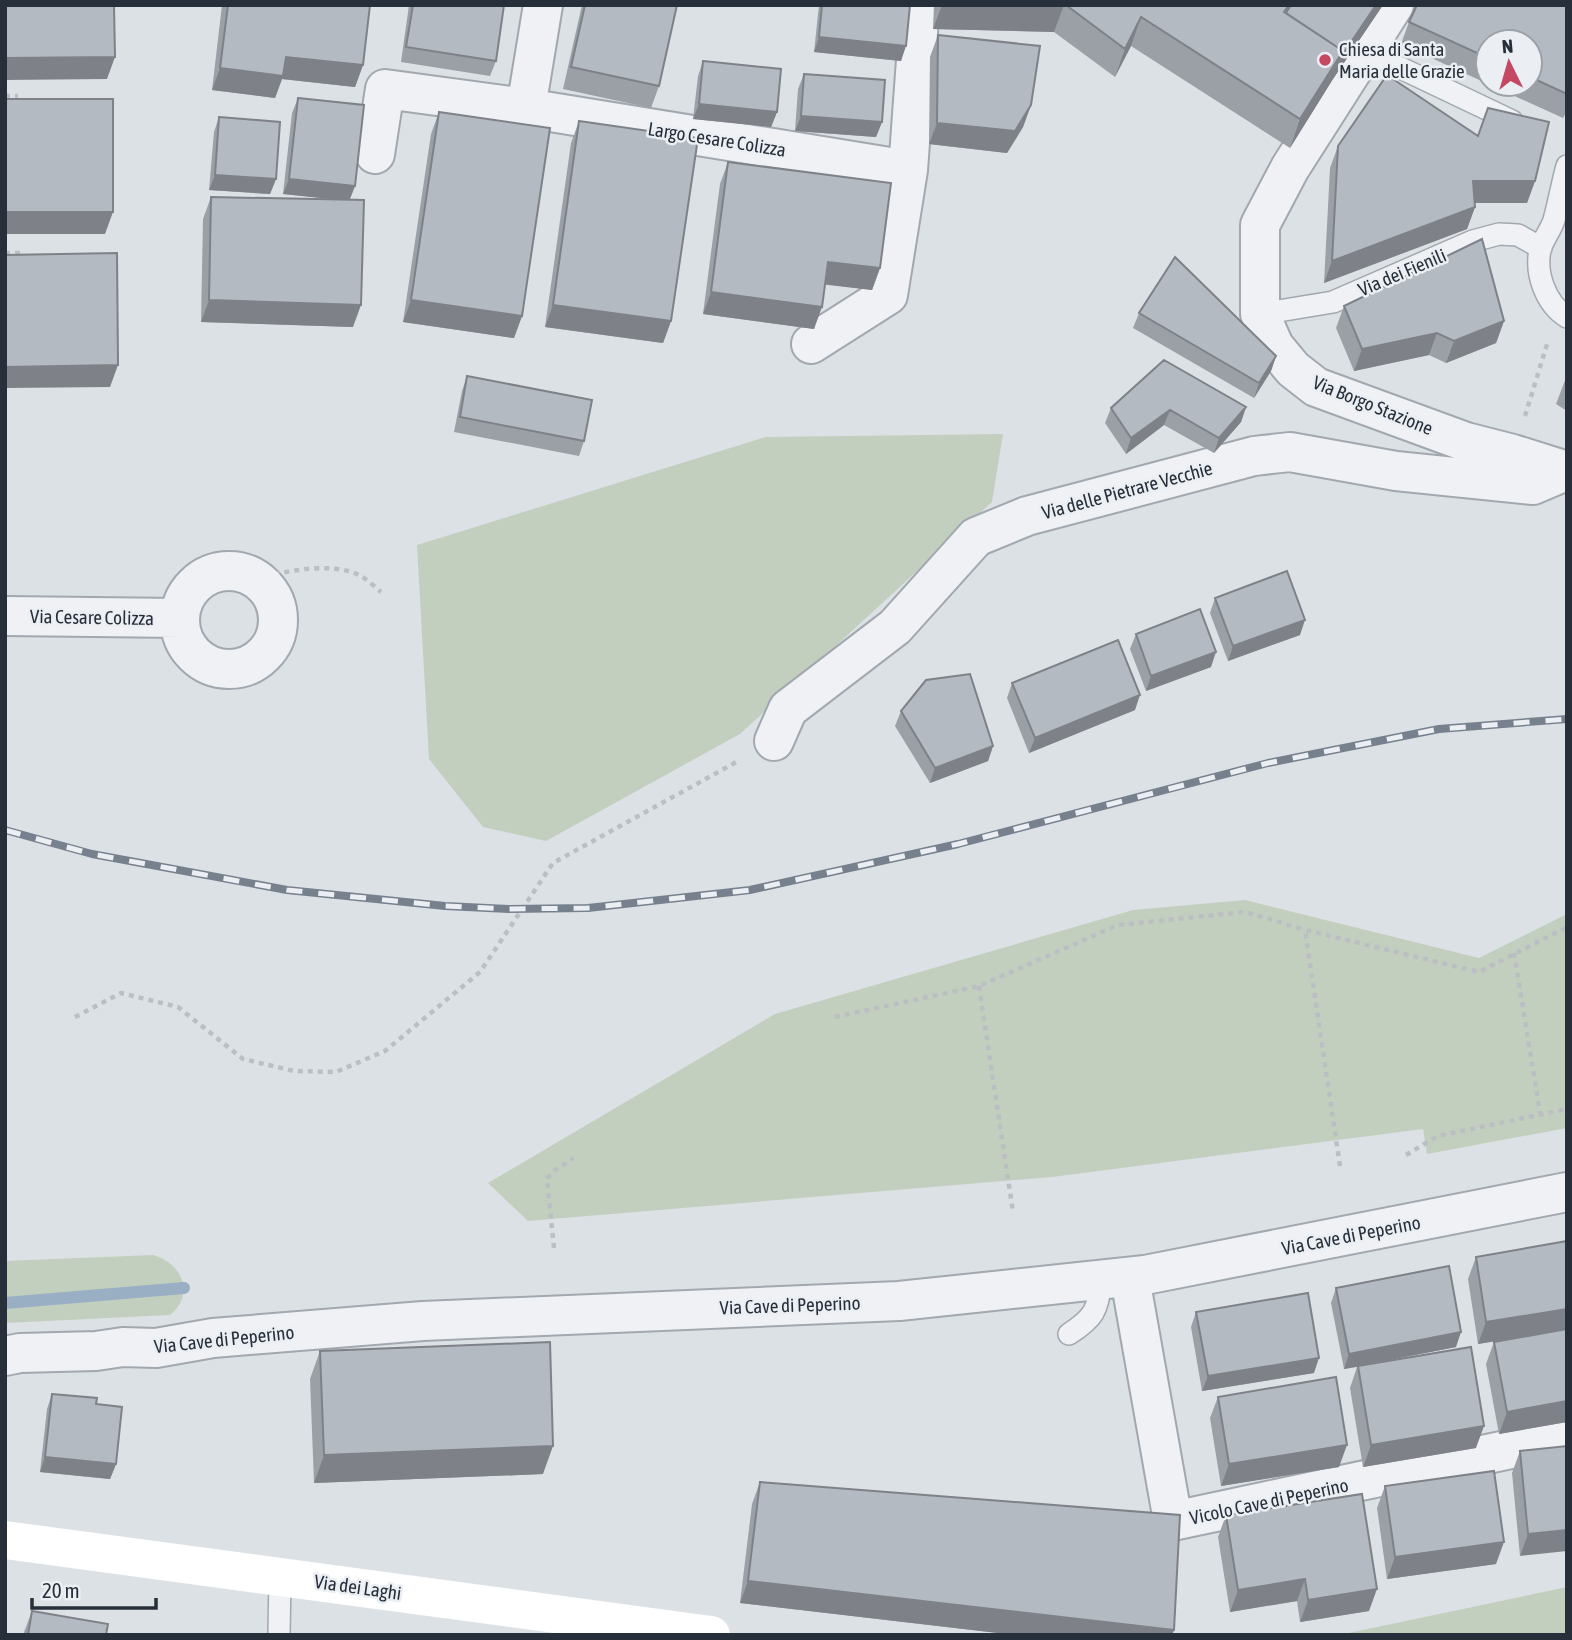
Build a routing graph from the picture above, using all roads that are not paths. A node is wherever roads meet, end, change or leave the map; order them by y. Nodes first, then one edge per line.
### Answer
1 (543, 5) edge
2 (920, 5) edge
3 (1394, 5) edge
4 (1365, 51) junction
5 (526, 108) junction
6 (1534, 132) edge
7 (375, 154) dead end
8 (1567, 166) edge
9 (908, 170) junction
10 (1541, 248) junction
11 (1260, 314) junction
12 (1562, 314) edge
13 (811, 344) dead end
14 (1567, 471) edge
15 (5, 616) edge
16 (179, 618) junction
17 (774, 741) road end
18 (1567, 1192) edge
19 (1115, 1279) junction
20 (1069, 1334) dead end
21 (5, 1356) edge
22 (1567, 1437) edge
23 (5, 1540) edge
24 (280, 1577) junction
25 (279, 1635) edge
26 (711, 1635) edge

1 - 5 street
2 - 9 street
3 - 4 street, Via Borgo Stazione
4 - 6 lane
4 - 11 street, Via Borgo Stazione
5 - 7 street, Largo Cesare Colizza
5 - 9 street, Largo Cesare Colizza
8 - 10 lane
9 - 13 street
10 - 11 lane, Via dei Fienili
10 - 12 lane
11 - 14 street, Via Borgo Stazione
14 - 17 street, Via delle Pietrare Vecchie
15 - 16 street, Via Cesare Colizza
16 - 16 street, Via Cesare Colizza
18 - 19 street, Via Cave di Peperino
19 - 20 lane
19 - 21 street, Via Cave di Peperino
19 - 22 street, Vicolo Cave di Peperino
23 - 24 main road, Via dei Laghi
24 - 25 lane
24 - 26 main road, Via dei Laghi

